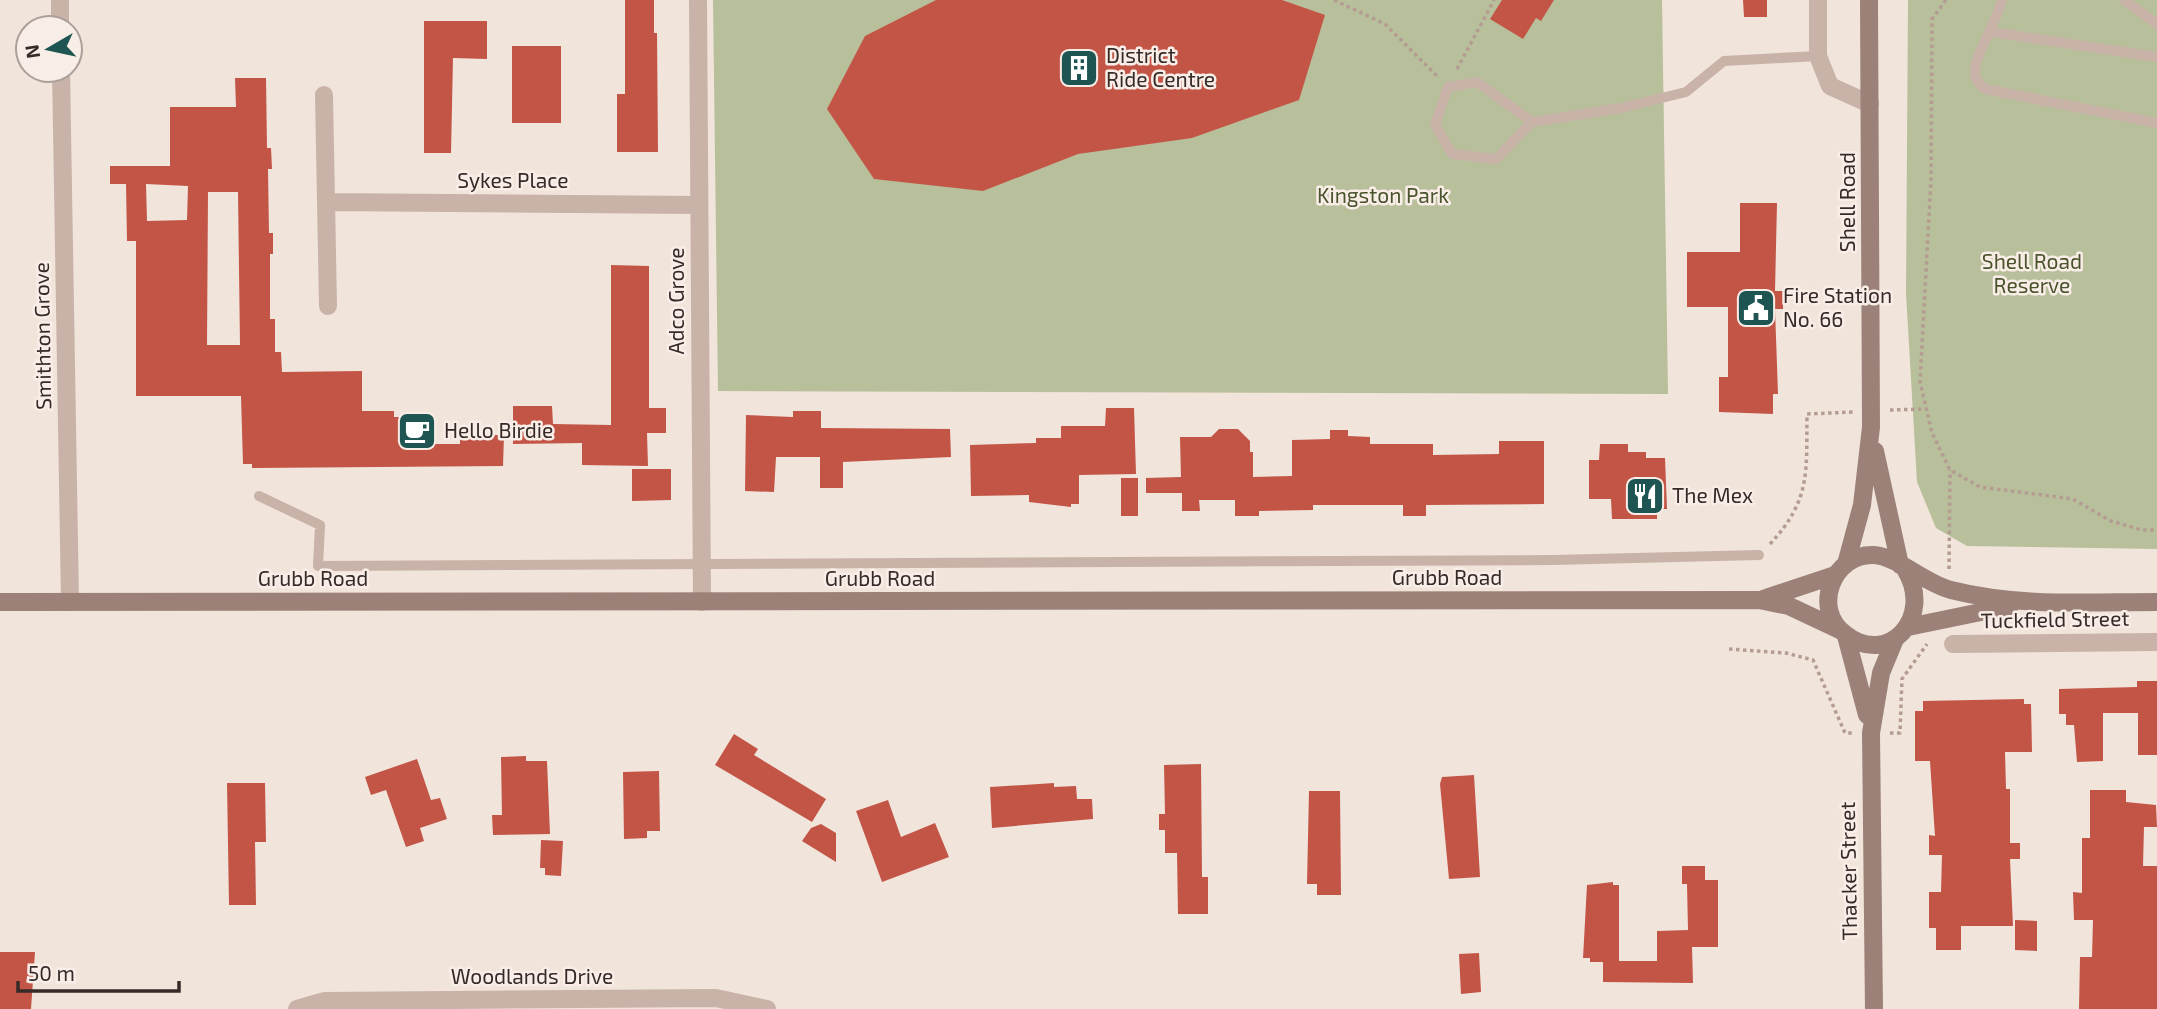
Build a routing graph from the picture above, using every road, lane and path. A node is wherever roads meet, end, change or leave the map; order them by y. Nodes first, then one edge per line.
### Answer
1 (698, 0) edge
2 (1334, 0) edge
3 (1494, 0) edge
4 (1818, 0) edge
5 (1869, 0) edge
6 (1946, 0) edge
7 (2002, 0) edge
8 (2124, 0) edge
9 (2157, 24) edge
10 (1991, 32) junction
11 (1818, 56) junction
12 (2157, 57) edge
13 (61, 84) edge
14 (1448, 87) junction
15 (324, 95) dead end
16 (1870, 104) junction
17 (1532, 122) junction
18 (2157, 123) edge
19 (326, 202) junction
20 (699, 205) junction
21 (328, 306) dead end
22 (1926, 408) junction
23 (1871, 419) junction
24 (1950, 470) junction
25 (259, 496) dead end
26 (2157, 530) edge
27 (1759, 555) joint
28 (702, 564) junction
29 (1902, 567) junction
30 (1841, 569) junction
31 (1949, 589) junction
32 (1759, 600) junction
33 (702, 601) junction
34 (0, 602) edge
35 (70, 602) junction
36 (2157, 602) edge
37 (2027, 603) junction
38 (1843, 633) junction
39 (1901, 633) junction
40 (2157, 642) edge
41 (1953, 644) dead end
42 (1871, 733) junction
43 (297, 1009) edge
44 (767, 1009) edge
45 (1874, 1009) edge

1 - 20 street, Adco Grove
2 - 14 path
3 - 14 path
4 - 11 street
5 - 16 main road, Shell Road
6 - 22 path
7 - 10 lane
8 - 9 lane
10 - 12 lane
10 - 18 lane
11 - 16 street
11 - 17 lane
13 - 35 street, Smithton Grove
14 - 17 lane
14 - 17 lane
15 - 19 street
16 - 23 main road, Shell Road
19 - 20 street, Sykes Place
19 - 21 street
20 - 28 street, Adco Grove
22 - 23 path
22 - 24 path
23 - 27 path
23 - 29 main road, Shell Road
23 - 30 main road, Shell Road
24 - 26 path
24 - 31 path
25 - 28 lane, Grubb Road
27 - 28 lane, Grubb Road
28 - 33 street, Adco Grove
29 - 30 main road
29 - 31 main road, Tuckfield Street
29 - 39 main road
30 - 32 main road, Grubb Road
30 - 38 main road
31 - 37 main road, Tuckfield Street
32 - 33 main road, Grubb Road
32 - 38 main road, Grubb Road
33 - 35 main road, Grubb Road
34 - 35 main road, Grubb Road
36 - 37 main road, Tuckfield Street
37 - 39 main road, Tuckfield Street
38 - 39 main road
38 - 42 main road, Thacker Street
39 - 42 main road, Thacker Street
40 - 41 street, Tuckfield Street
42 - 45 main road, Thacker Street
43 - 44 street, Woodlands Drive

